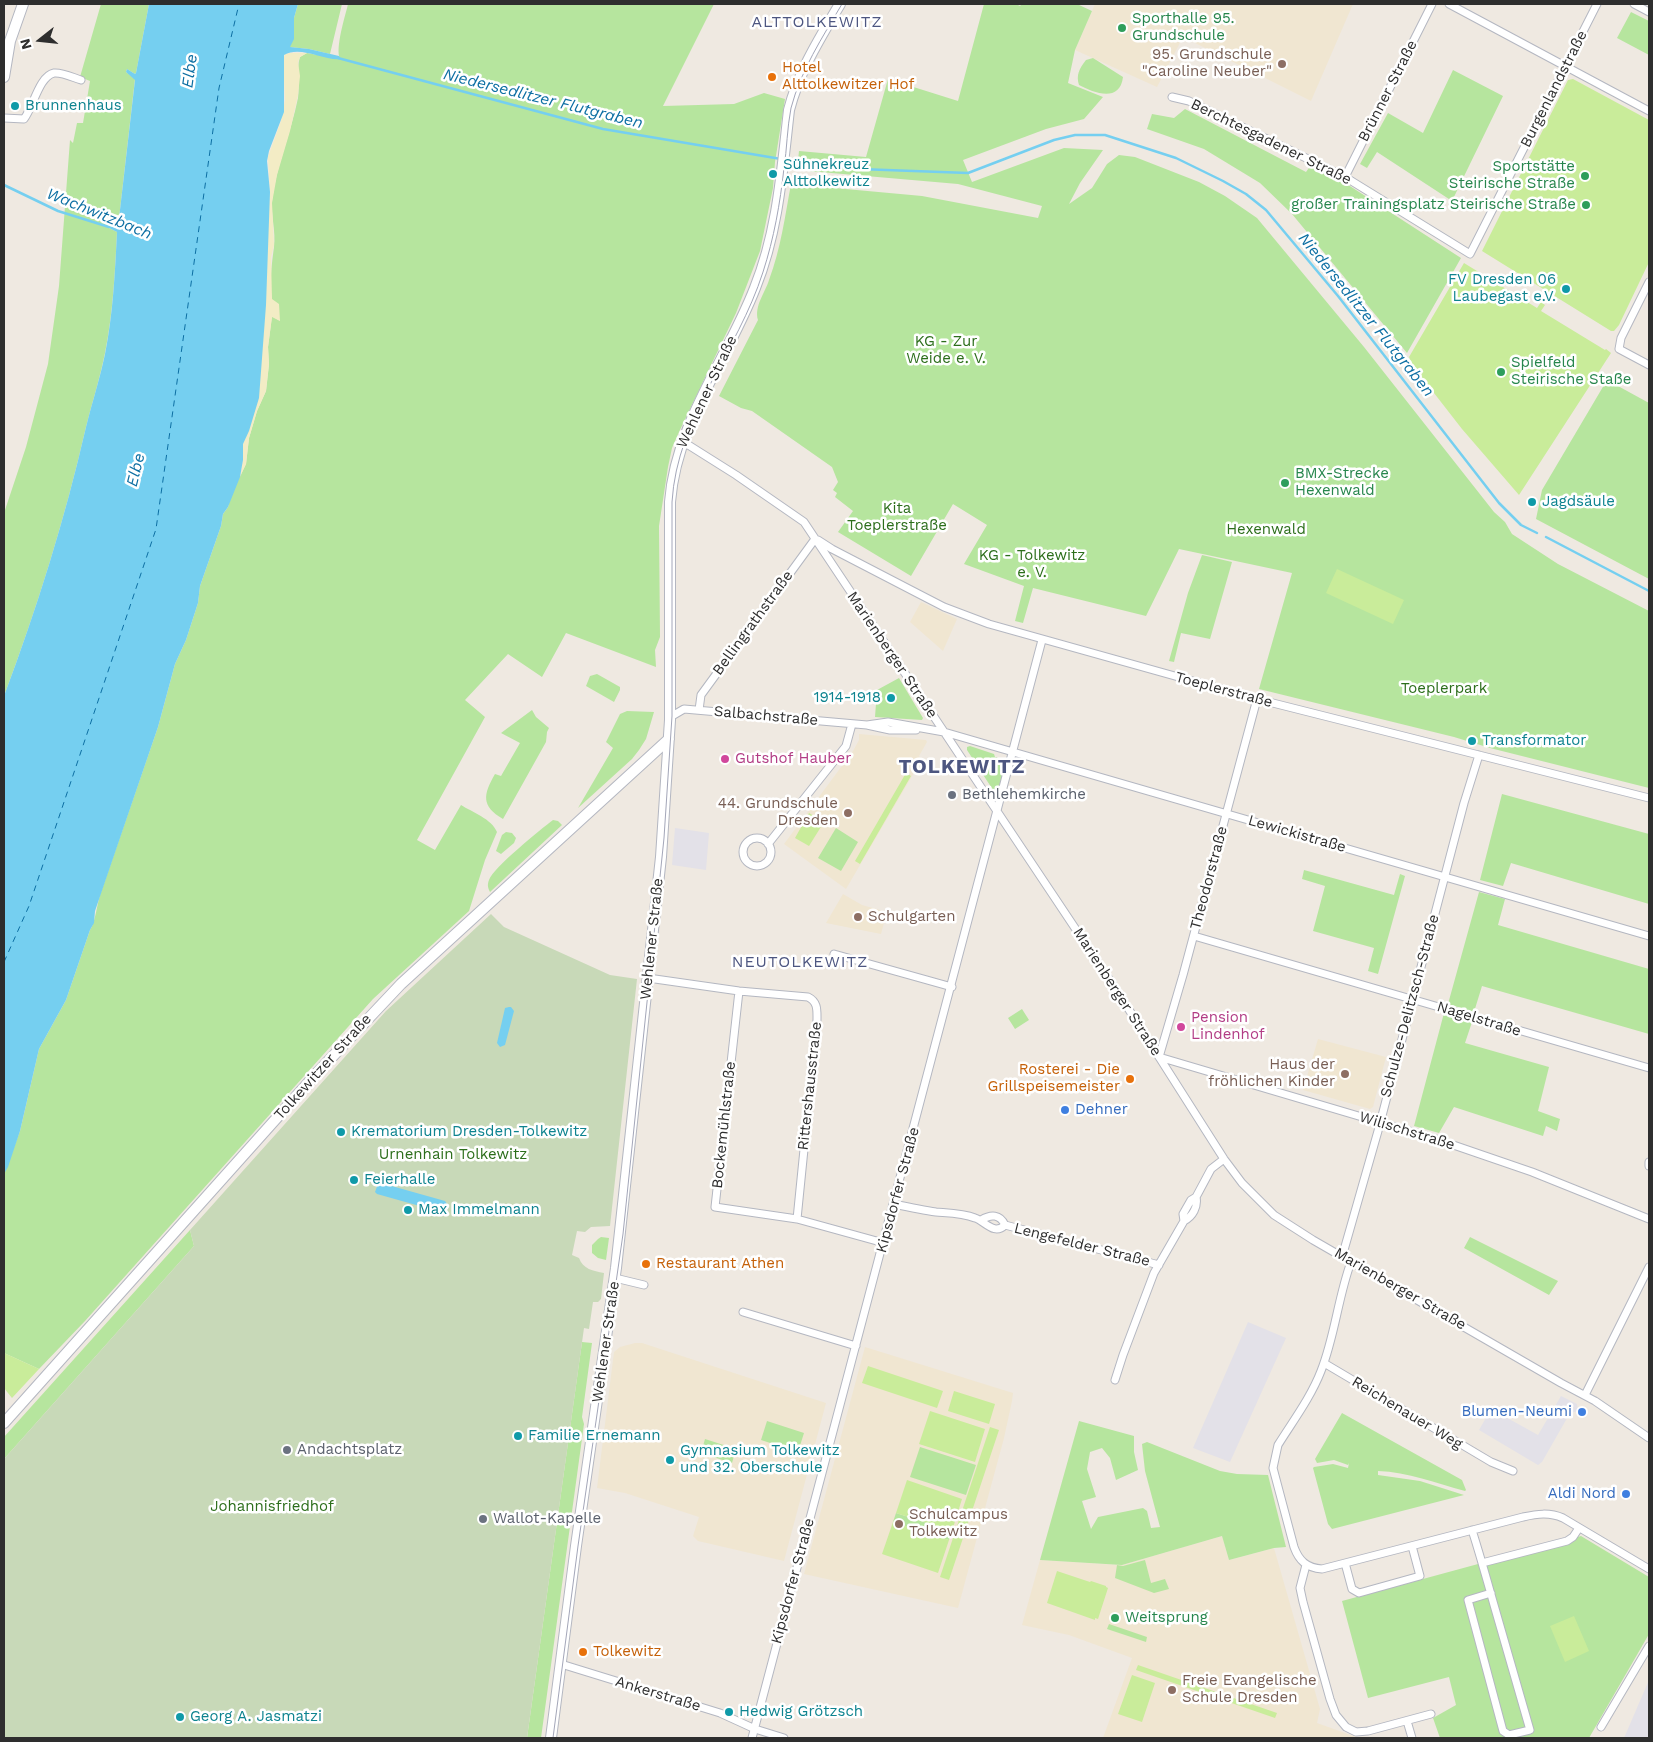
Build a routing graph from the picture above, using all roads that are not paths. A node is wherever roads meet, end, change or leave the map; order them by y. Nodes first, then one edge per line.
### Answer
1 (23, 4) edge
2 (840, 4) edge
3 (1432, 4) edge
4 (1449, 4) edge
5 (1597, 4) edge
6 (1634, 4) edge
7 (1649, 12) edge
8 (1566, 66) junction
9 (4, 77) edge
10 (81, 80) dead end
11 (1172, 97) dead end
12 (1649, 111) edge
13 (4, 118) edge
14 (1345, 177) junction
15 (1470, 254) joint
16 (1649, 282) edge
17 (1649, 365) edge
18 (682, 441) junction
19 (815, 538) junction
20 (1042, 640) junction
21 (1258, 699) junction
22 (699, 710) junction
23 (670, 720) junction
24 (852, 724) junction
25 (944, 732) junction
26 (669, 739) junction
27 (1014, 752) junction
28 (1480, 755) junction
29 (1649, 798) edge
30 (998, 812) junction
31 (1225, 814) junction
32 (768, 844) junction
33 (1444, 878) junction
34 (1194, 936) junction
35 (1649, 936) edge
36 (834, 954) dead end
37 (648, 978) junction
38 (952, 987) junction
39 (739, 990) junction
40 (1412, 999) junction
41 (1159, 1057) junction
42 (1649, 1068) edge
43 (1379, 1122) junction
44 (1224, 1159) junction
45 (894, 1204) junction
46 (797, 1219) junction
47 (1649, 1219) edge
48 (981, 1220) junction
49 (1005, 1225) junction
50 (884, 1243) junction
51 (1342, 1257) junction
52 (1351, 1262) junction
53 (1159, 1265) junction
54 (1649, 1267) edge
55 (615, 1278) junction
56 (644, 1285) dead end
57 (744, 1312) dead end
58 (856, 1346) junction
59 (1324, 1363) junction
60 (1115, 1380) dead end
61 (1585, 1395) junction
62 (4, 1423) edge
63 (1649, 1438) edge
64 (1513, 1470) dead end
65 (1580, 1528) junction
66 (1472, 1530) junction
67 (1412, 1546) junction
68 (1482, 1563) junction
69 (1345, 1564) junction
70 (1306, 1565) junction
71 (1649, 1569) edge
72 (1491, 1593) junction
73 (1649, 1646) edge
74 (561, 1664) junction
75 (1431, 1714) dead end
76 (1407, 1721) junction
77 (1602, 1727) dead end
78 (754, 1729) junction
79 (551, 1738) edge
80 (752, 1738) edge
81 (784, 1738) edge
82 (1412, 1738) edge

1 - 9 main road
2 - 18 main road, Wehlener Straße
3 - 14 street, Brünner Straße
4 - 8 street
5 - 8 street, Burgenlandstraße
6 - 7 street
8 - 12 street
8 - 15 street, Burgenlandstraße
10 - 13 street
11 - 14 street, Berchtesgadener Straße
14 - 15 street, Berchtesgadener Straße
16 - 17 street
18 - 19 street, Marienberger Straße
18 - 23 main road, Wehlener Straße
19 - 20 street, Toeplerstraße
19 - 22 street, Bellingrathstraße
19 - 25 street, Marienberger Straße
20 - 21 street, Toeplerstraße
20 - 27 street, Kipsdorfer Straße
21 - 28 street, Toeplerstraße
21 - 31 street, Theodorstraße
22 - 23 street, Salbachstraße
22 - 24 street, Salbachstraße
23 - 26 main road, Wehlener Straße
24 - 25 street, Salbachstraße
24 - 32 street
25 - 27 street, Lewickistraße
25 - 30 street, Marienberger Straße
26 - 37 main road, Wehlener Straße
26 - 62 main road, Tolkewitzer Straße
27 - 30 street, Kipsdorfer Straße
27 - 31 street, Lewickistraße
28 - 29 street, Toeplerstraße
28 - 33 street, Schulze-Delitzsch-Straße
30 - 38 street, Kipsdorfer Straße
30 - 41 street, Marienberger Straße
31 - 33 street, Lewickistraße
31 - 34 street, Theodorstraße
32 - 32 street
33 - 35 street, Lewickistraße
33 - 40 street, Schulze-Delitzsch-Straße
34 - 40 street, Nagelstraße
34 - 41 street, Theodorstraße
36 - 38 street
37 - 39 street, Rittershausstraße
37 - 55 main road, Wehlener Straße
38 - 45 street, Kipsdorfer Straße
39 - 46 street, Rittershausstraße
39 - 46 street, Bockemühlstraße
40 - 42 street, Nagelstraße
40 - 43 street, Schulze-Delitzsch-Straße
41 - 43 street, Wilischstraße
41 - 44 street, Marienberger Straße
43 - 47 street, Wilischstraße
43 - 51 street, Schulze-Delitzsch-Straße
44 - 51 street, Marienberger Straße
44 - 53 street
45 - 48 street, Lengefelder Straße
45 - 50 street, Kipsdorfer Straße
46 - 50 street, Bockemühlstraße
48 - 49 street, Lengefelder Straße
48 - 49 street, Lengefelder Straße
49 - 53 street, Lengefelder Straße
50 - 58 street, Kipsdorfer Straße
51 - 52 street, Marienberger Straße
52 - 59 street
52 - 61 street, Marienberger Straße
53 - 60 street
54 - 61 street
55 - 56 street
55 - 74 main road, Wehlener Straße
57 - 58 street
58 - 78 street, Kipsdorfer Straße
59 - 64 street, Reichenauer Weg
59 - 70 street
61 - 63 street, Marienberger Straße
65 - 66 street
65 - 68 street
65 - 71 street
66 - 67 street
66 - 68 street
67 - 69 street
67 - 69 street
68 - 72 street
69 - 70 street
70 - 76 street
72 - 72 street
73 - 77 street
74 - 78 street, Ankerstraße
74 - 79 main road, Wehlener Straße
75 - 76 street
76 - 82 street
78 - 80 street, Kipsdorfer Straße
78 - 81 street, Ankerstraße

